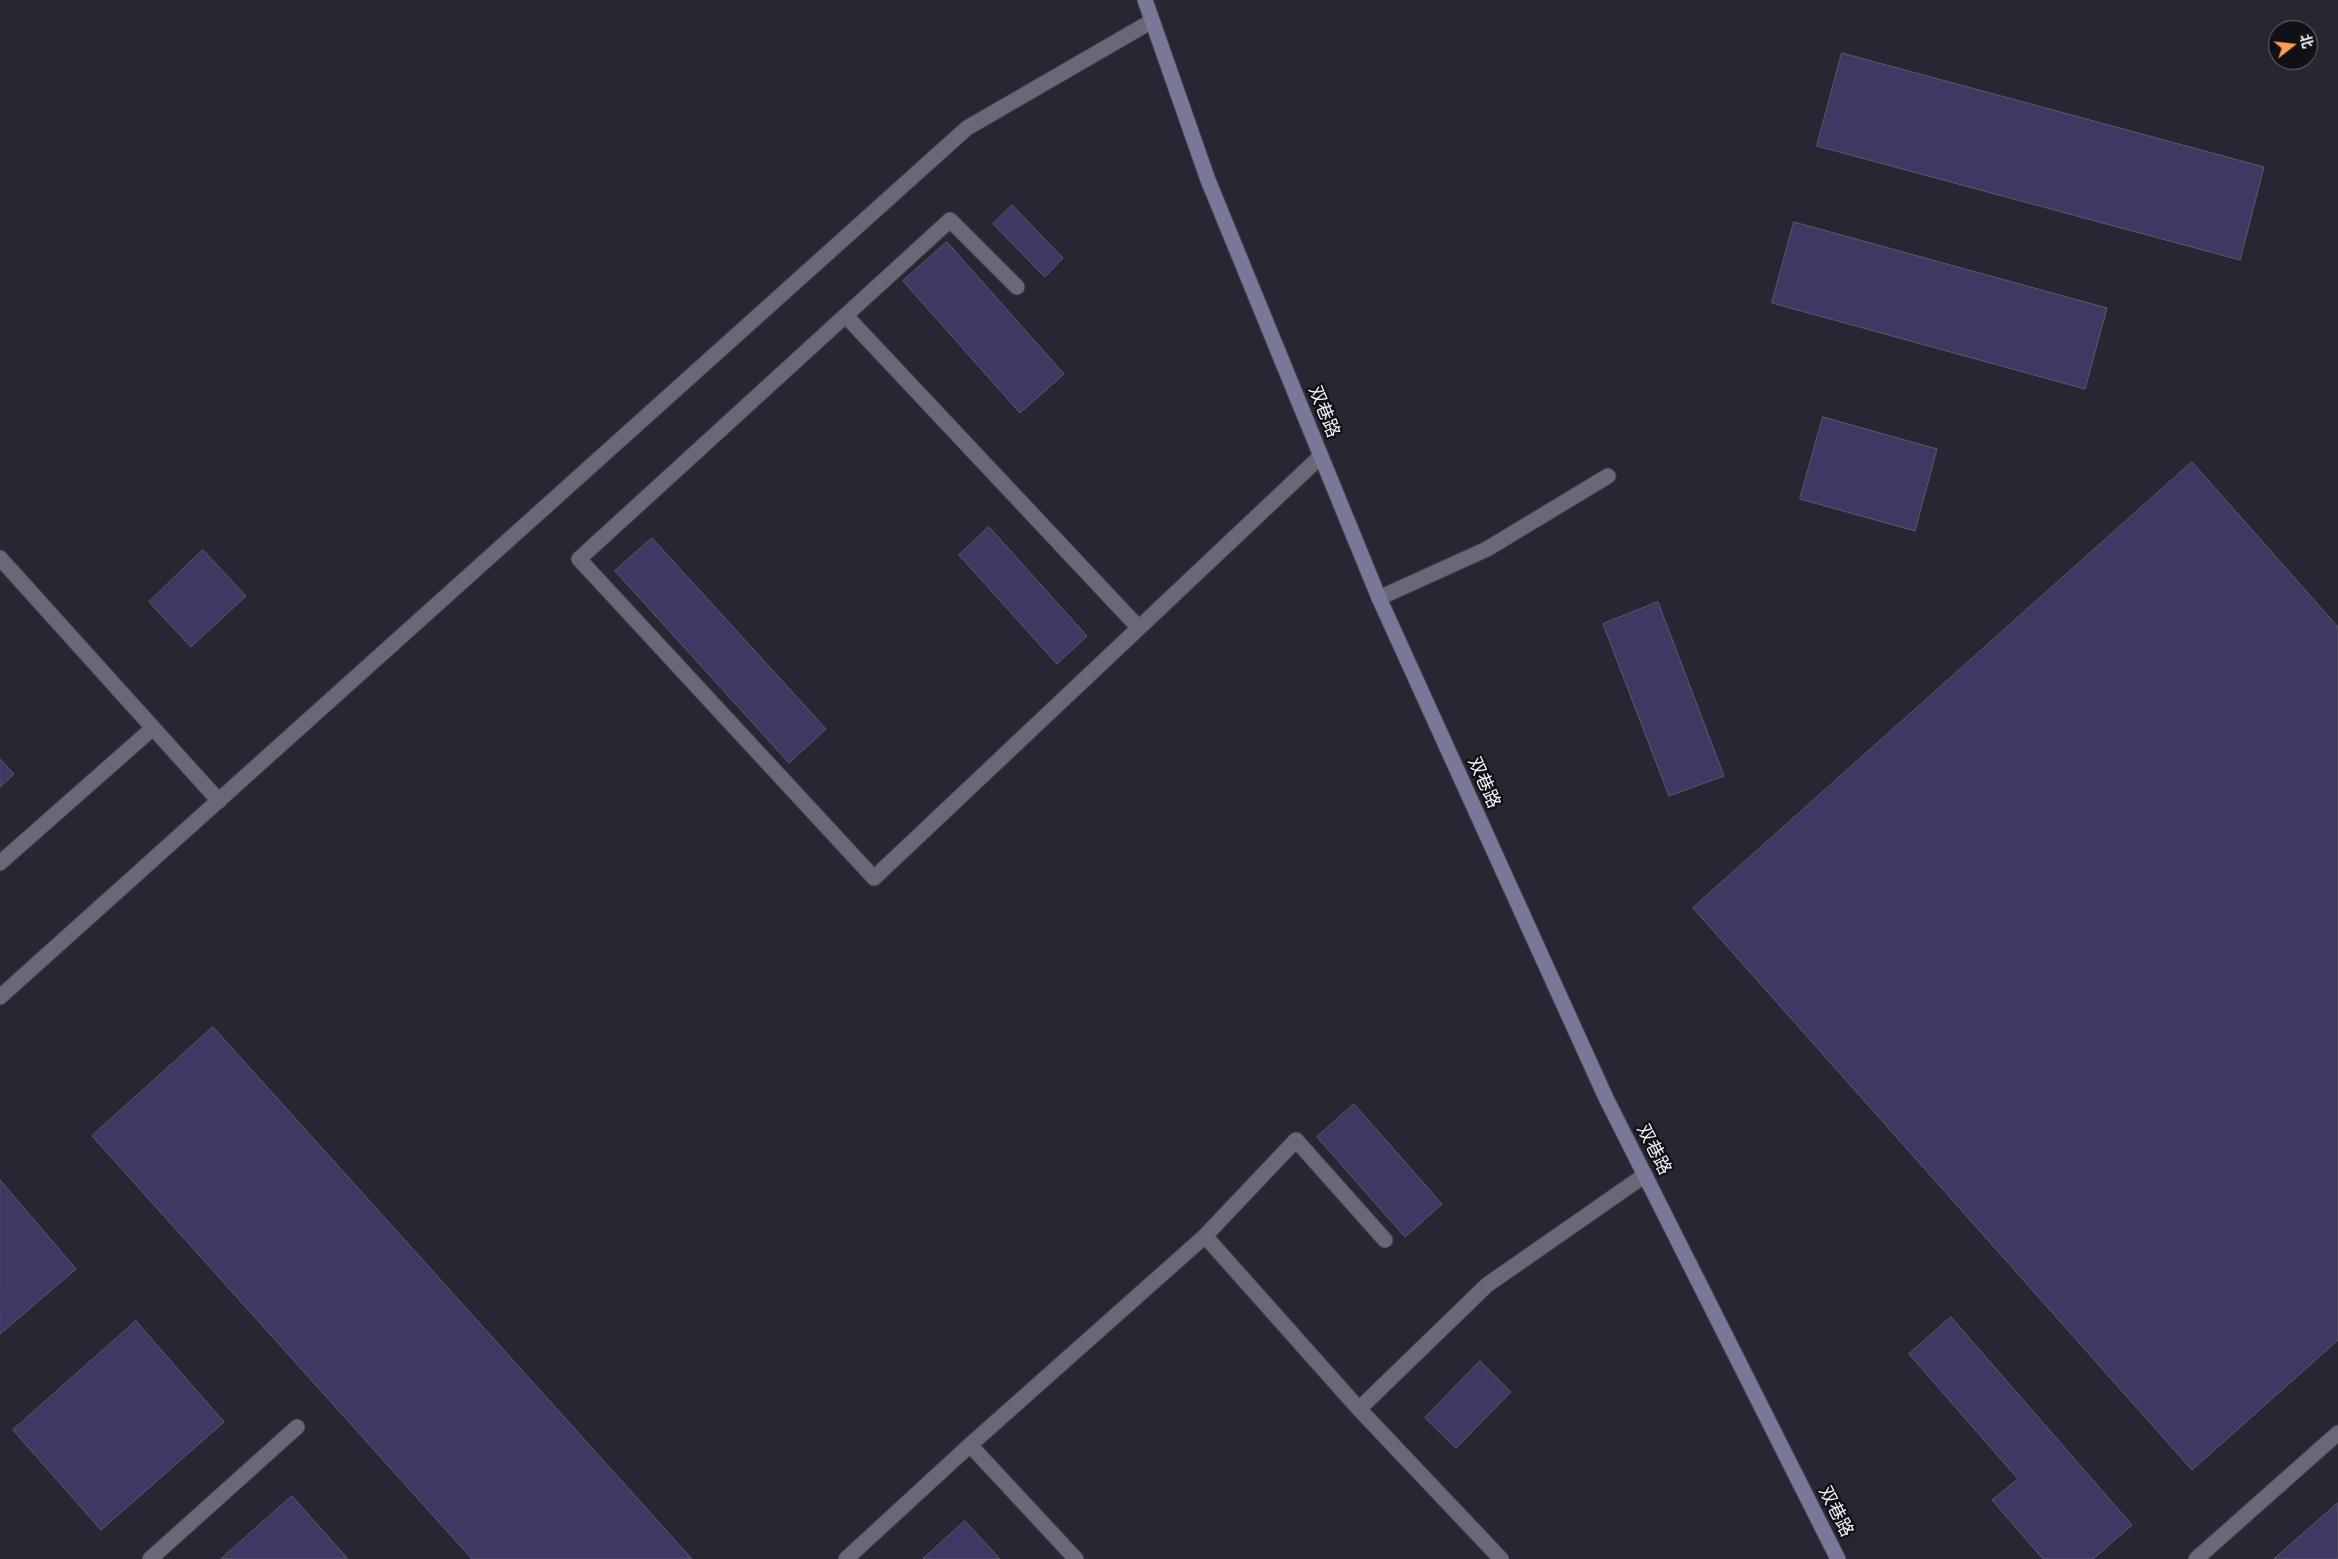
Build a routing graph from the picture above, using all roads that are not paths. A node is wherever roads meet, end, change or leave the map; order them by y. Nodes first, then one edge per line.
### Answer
1 (1145, 0) edge
2 (1152, 21) junction
3 (1017, 287) dead end
4 (846, 316) junction
5 (1321, 456) junction
6 (1608, 476) dead end
7 (0, 558) edge
8 (1379, 598) junction
9 (1139, 628) junction
10 (153, 728) junction
11 (218, 801) junction
12 (0, 863) edge
13 (0, 997) edge
14 (1645, 1175) junction
15 (1205, 1236) junction
16 (1385, 1240) dead end
17 (1359, 1409) junction
18 (297, 1427) dead end
19 (2338, 1433) edge
20 (970, 1445) junction
21 (150, 1559) edge
22 (846, 1559) edge
23 (1076, 1559) edge
24 (1501, 1559) edge
25 (1838, 1559) edge
26 (2196, 1559) edge

1 - 2 main road, 双巷路
2 - 5 main road, 双巷路
2 - 11 street
3 - 4 street
4 - 9 street
4 - 9 street
5 - 8 main road, 双巷路
5 - 9 street
6 - 8 street
7 - 10 street
8 - 14 main road, 双巷路
10 - 11 street
10 - 12 street
11 - 13 street
14 - 17 street
14 - 25 main road, 双巷路
15 - 16 street
15 - 17 street
15 - 20 street
17 - 24 street
18 - 21 street
19 - 26 street
20 - 22 street
20 - 23 street

